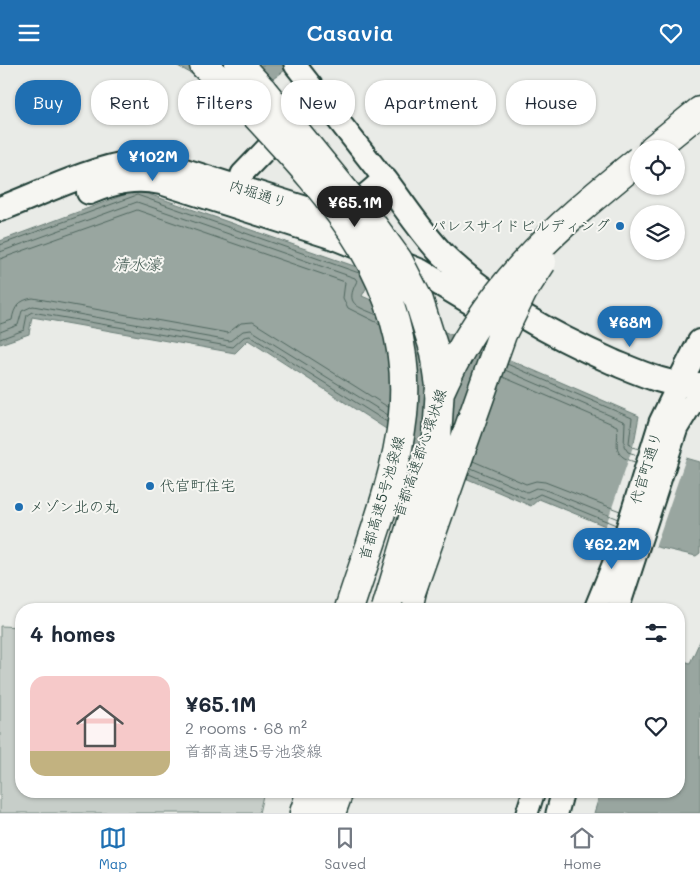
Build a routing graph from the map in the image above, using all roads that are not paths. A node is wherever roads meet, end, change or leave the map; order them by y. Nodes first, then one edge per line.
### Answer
1 (204, 65) edge
2 (239, 65) edge
3 (297, 67) edge
4 (307, 80) edge
5 (700, 111) edge
6 (700, 120) edge
7 (288, 125) edge
8 (342, 125) edge
9 (663, 140) edge
10 (675, 140) edge
11 (630, 167) edge
12 (630, 177) edge
13 (385, 180) junction
14 (238, 187) junction
15 (0, 209) edge
16 (0, 227) edge
17 (570, 342) junction
18 (700, 342) edge
19 (689, 385) edge
20 (700, 395) edge
21 (668, 425) junction
22 (632, 540) junction
23 (351, 603) edge
24 (371, 603) edge
25 (388, 603) edge
26 (408, 603) edge
27 (599, 603) edge
28 (619, 603) edge
29 (290, 798) edge
30 (309, 798) edge
31 (328, 798) edge
32 (336, 798) edge
33 (353, 798) edge
34 (561, 798) edge
35 (286, 813) edge
36 (304, 813) edge
37 (324, 813) edge
38 (331, 813) edge
39 (348, 813) edge
40 (557, 813) edge

1 - 23 highway, 首都高速5号池袋線, bridge
2 - 25 highway, bridge
3 - 4 street
5 - 9 highway
6 - 10 highway
7 - 14 street
8 - 13 street
11 - 24 highway, 首都高速都心環状線, bridge
12 - 26 highway, bridge
13 - 14 main road, 内堀通り
13 - 17 main road, 内堀通り
14 - 15 main road, 内堀通り
16 - 17 main road, 内堀通り
17 - 19 main road, 内堀通り
18 - 19 main road
19 - 21 street, 代官町通り
20 - 21 street, 代官町通り
21 - 22 street, 代官町通り
22 - 27 street, 代官町通り
22 - 28 street, 代官町通り
29 - 35 highway
30 - 36 highway
31 - 37 highway
32 - 38 highway
33 - 39 highway
34 - 40 street

